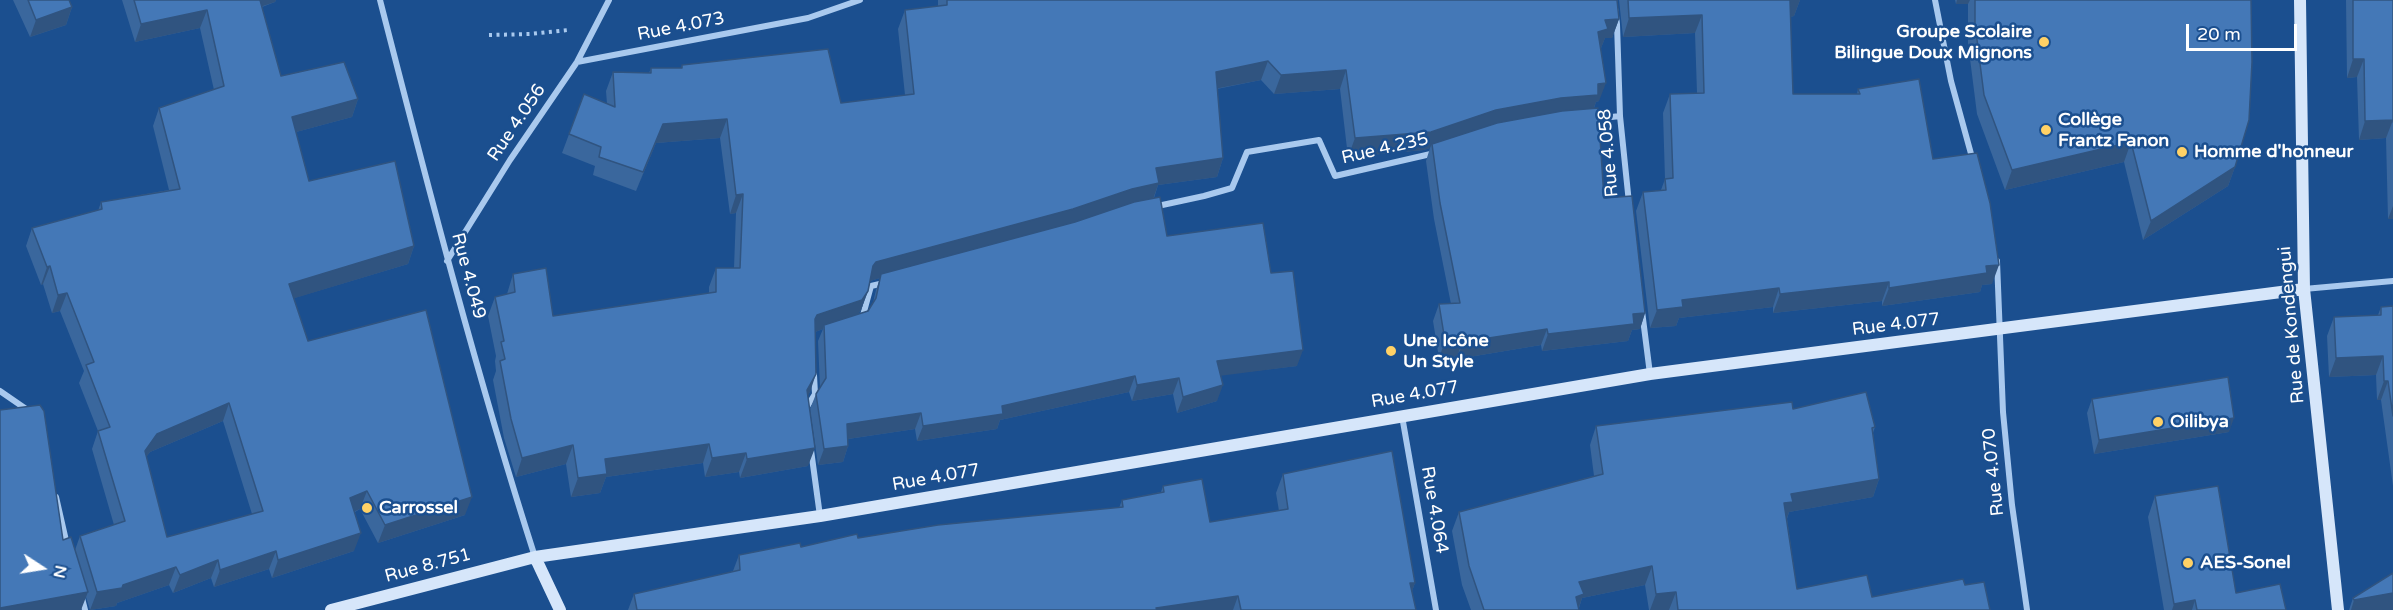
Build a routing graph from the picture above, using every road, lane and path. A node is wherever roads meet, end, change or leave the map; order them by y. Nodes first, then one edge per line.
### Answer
1 (380, 0) edge
2 (609, 0) edge
3 (860, 0) edge
4 (1614, 0) edge
5 (1935, 0) edge
6 (2300, 0) edge
7 (595, 27) junction
8 (489, 35) dead end
9 (577, 62) junction
10 (1620, 116) junction
11 (1587, 119) edge
12 (1441, 152) edge
13 (1974, 165) edge
14 (1145, 208) edge
15 (1630, 208) edge
16 (1996, 250) edge
17 (447, 261) junction
18 (895, 280) edge
19 (2393, 281) edge
20 (2304, 289) junction
21 (1641, 303) edge
22 (856, 324) edge
23 (2000, 329) junction
24 (814, 371) edge
25 (1650, 374) junction
26 (0, 391) edge
27 (1402, 416) junction
28 (35, 417) edge
29 (807, 419) edge
30 (810, 440) edge
31 (53, 484) edge
32 (820, 516) junction
33 (68, 550) edge
34 (535, 556) junction
35 (79, 591) edge
36 (85, 610) edge
37 (330, 610) edge
38 (560, 610) edge
39 (1436, 610) edge
40 (2027, 610) edge
41 (2338, 610) edge

1 - 17 street, Rue 4.049
2 - 7 street, Rue 4.056
3 - 9 street, Rue 4.073
4 - 10 street, Rue 4.058
5 - 13 street
6 - 20 main road, Rue de Kondengui
7 - 8 path
7 - 9 street, Rue 4.056
9 - 17 street, Rue 4.056
10 - 11 street
10 - 15 street, Rue 4.058
12 - 14 street, Rue 4.235
16 - 23 street, Rue 4.070
17 - 34 street, Rue 4.049
18 - 22 street
19 - 20 street
20 - 23 main road, Rue 4.077
20 - 41 main road, Rue de Kondengui
21 - 25 street
23 - 25 main road, Rue 4.077
23 - 40 street, Rue 4.070
24 - 29 street
25 - 27 main road, Rue 4.077
26 - 28 street
27 - 32 main road, Rue 4.077
27 - 39 street, Rue 4.064
30 - 32 street
31 - 33 street
32 - 34 main road, Rue 4.077
34 - 37 main road, Rue 8.751
34 - 38 main road
35 - 36 street

